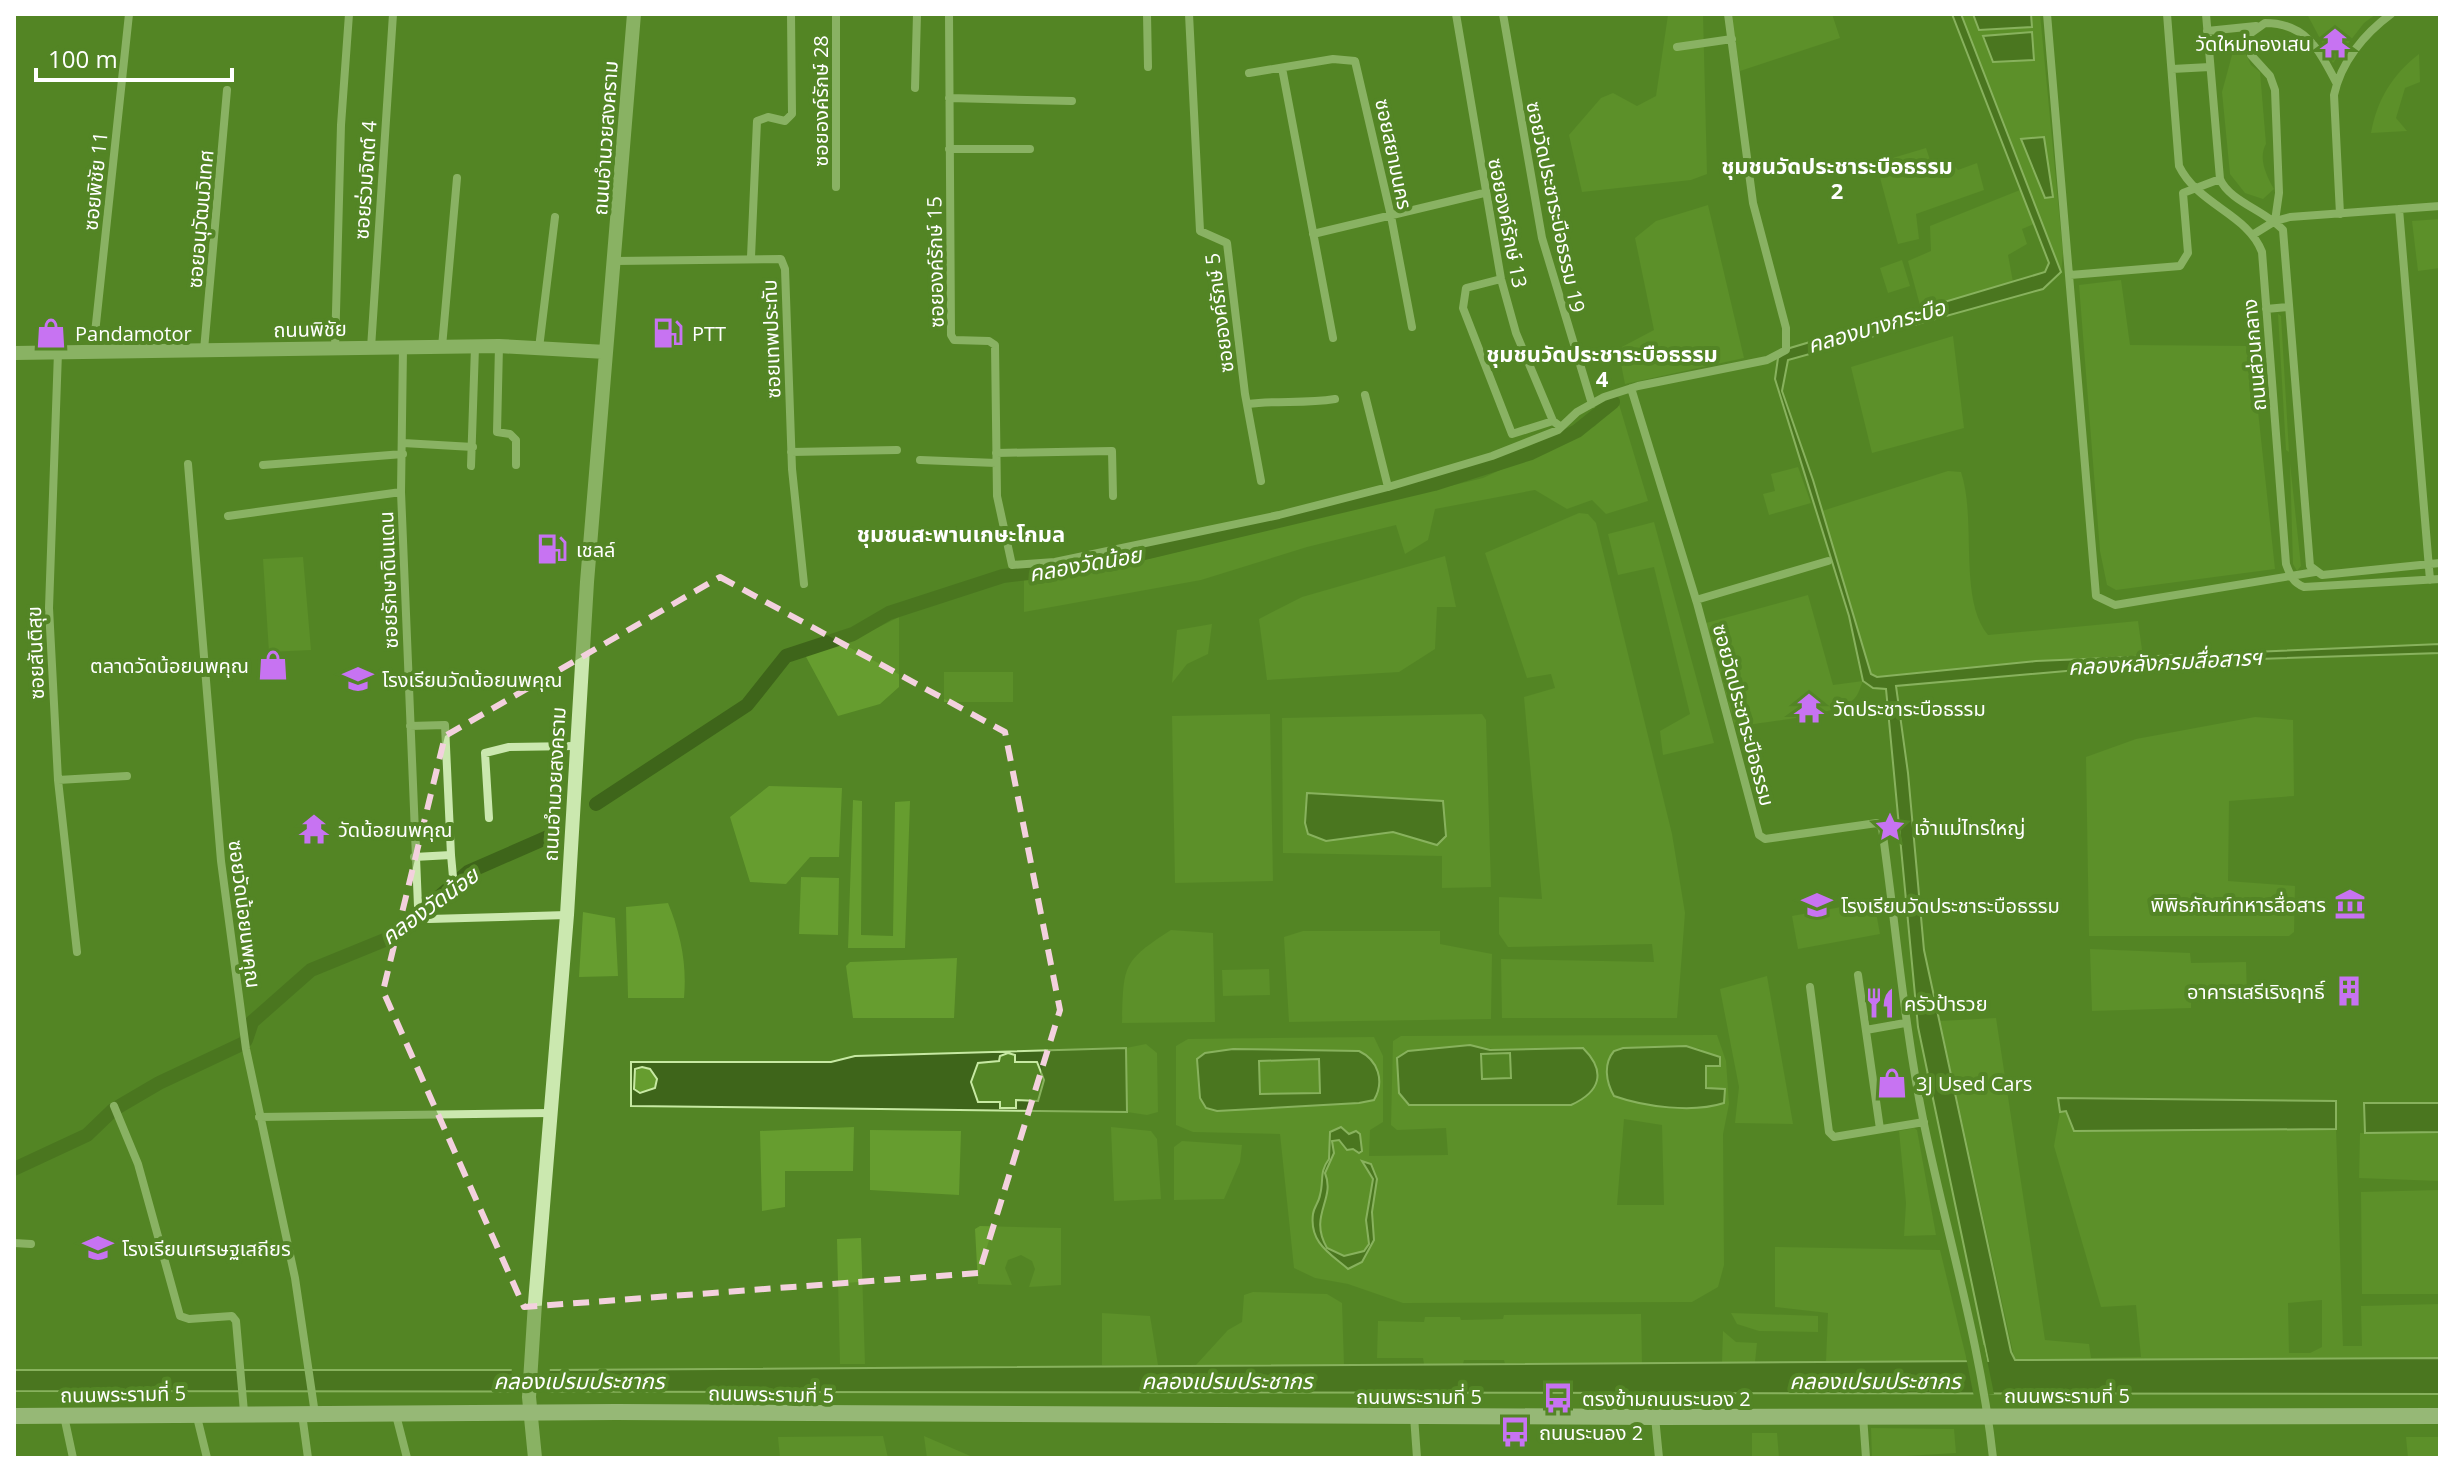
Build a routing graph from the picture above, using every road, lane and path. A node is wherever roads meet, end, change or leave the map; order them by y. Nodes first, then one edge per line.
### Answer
1 (129, 14) edge
2 (349, 14) edge
3 (393, 14) edge
4 (634, 14) edge
5 (791, 14) edge
6 (836, 14) edge
7 (917, 14) edge
8 (949, 14) edge
9 (1147, 14) edge
10 (1189, 14) edge
11 (1456, 14) edge
12 (1503, 14) edge
13 (1728, 14) edge
14 (2047, 14) edge
15 (2167, 14) edge
16 (2206, 14) edge
17 (2391, 14) edge
18 (2256, 26) junction
19 (2207, 31) junction
20 (1732, 39) junction
21 (1677, 47) dead end
22 (1148, 67) dead end
23 (2210, 67) junction
24 (1282, 68) junction
25 (2172, 69) junction
26 (1249, 73) dead end
27 (2336, 82) junction
28 (915, 88) dead end
29 (227, 90) dead end
30 (949, 98) junction
31 (1072, 101) dead end
32 (949, 149) junction
33 (1030, 149) dead end
34 (457, 178) dead end
35 (2220, 179) junction
36 (836, 187) dead end
37 (2191, 187) junction
38 (1484, 193) junction
39 (2440, 206) edge
40 (2399, 209) junction
41 (2340, 214) junction
42 (1391, 216) junction
43 (555, 217) dead end
44 (2275, 221) junction
45 (1313, 234) junction
46 (2254, 234) junction
47 (751, 257) junction
48 (615, 261) junction
49 (2070, 275) junction
50 (1501, 279) junction
51 (2288, 307) junction
52 (2266, 309) junction
53 (1412, 327) dead end
54 (1333, 338) dead end
55 (499, 346) junction
56 (442, 347) junction
57 (475, 347) junction
58 (371, 348) junction
59 (403, 348) junction
60 (539, 348) junction
61 (335, 349) junction
62 (204, 350) junction
63 (58, 352) junction
64 (93, 352) junction
65 (606, 352) junction
66 (14, 353) edge
67 (1634, 387) junction
68 (1365, 395) dead end
69 (1335, 399) dead end
70 (1248, 404) junction
71 (1592, 404) junction
72 (1557, 424) junction
73 (403, 443) junction
74 (473, 447) junction
75 (897, 450) dead end
76 (791, 452) junction
77 (996, 453) junction
78 (403, 454) junction
79 (2299, 456) junction
80 (2278, 458) junction
81 (920, 460) dead end
82 (996, 463) junction
83 (188, 464) dead end
84 (263, 465) dead end
85 (516, 465) dead end
86 (471, 466) dead end
87 (1261, 481) dead end
88 (1388, 487) junction
89 (401, 492) junction
90 (1113, 496) dead end
91 (228, 516) dead end
92 (1828, 561) dead end
93 (2440, 563) edge
94 (2428, 565) junction
95 (2315, 572) junction
96 (2291, 576) junction
97 (2435, 580) edge
98 (804, 584) dead end
99 (1696, 600) junction
100 (410, 726) junction
101 (575, 746) junction
102 (127, 776) dead end
103 (58, 780) junction
104 (489, 818) dead end
105 (451, 855) junction
106 (414, 857) junction
107 (453, 877) dead end
108 (418, 906) dead end
109 (567, 915) junction
110 (429, 919) dead end
111 (77, 952) dead end
112 (1858, 975) dead end
113 (1810, 987) dead end
114 (1905, 1023) junction
115 (1866, 1030) junction
116 (114, 1106) dead end
117 (551, 1113) junction
118 (259, 1117) junction
119 (1924, 1122) junction
120 (1880, 1129) junction
121 (14, 1243) edge
122 (31, 1244) dead end
123 (1987, 1406) junction
124 (244, 1412) junction
125 (196, 1413) junction
126 (529, 1413) junction
127 (308, 1414) junction
128 (396, 1415) junction
129 (1863, 1415) junction
130 (14, 1416) edge
131 (64, 1416) junction
132 (1414, 1416) junction
133 (2440, 1416) edge
134 (1655, 1417) junction
135 (73, 1458) edge
136 (207, 1458) edge
137 (308, 1458) edge
138 (407, 1458) edge
139 (535, 1458) edge
140 (1417, 1458) edge
141 (1659, 1458) edge
142 (1866, 1458) edge
143 (1993, 1458) edge

1 - 64 street, ซอยพิชัย 11
2 - 61 street
3 - 58 street, ซอยร่วมจิตต์ 4
4 - 48 street, ถนนอำนวยสงคราม
5 - 47 street, ซอยองค์รักษ์ 28
6 - 36 street, ซอยองค์รักษ์ 28
7 - 28 street
8 - 30 street, ซอยองค์รักษ์ 15
9 - 22 street
10 - 70 street, ซอยองค์รักษ์ 5
11 - 38 street, ซอยองค์รักษ์ 13
12 - 71 street, ซอยวัดประชาระบือธรรม 19
13 - 20 street
14 - 49 street
15 - 25 street
16 - 19 street
17 - 27 street
18 - 19 street
18 - 27 street
18 - 44 street, ถนนส่วนกลาง
19 - 23 street
20 - 21 street
20 - 67 street
23 - 25 street
23 - 35 street
24 - 26 street, ซอยสยามนคร
24 - 42 street, ซอยสยามนคร
24 - 45 street
25 - 37 street
27 - 41 street
29 - 62 street, ซอยอนุวัฒนวิเทศ
30 - 31 street
30 - 32 street, ซอยองค์รักษ์ 15
32 - 33 street
32 - 77 street, ซอยองค์รักษ์ 15
34 - 56 street
35 - 37 street
35 - 44 street
37 - 46 street
37 - 49 street
38 - 42 street
38 - 50 street, ซอยองค์รักษ์ 13
39 - 40 street
40 - 41 street
40 - 94 street
41 - 44 street
42 - 45 street
42 - 53 street, ซอยสยามนคร
43 - 60 street
44 - 46 street
44 - 51 street, ถนนส่วนกลาง
45 - 54 street
46 - 52 street, ถนนส่วนกลาง
47 - 48 street, ซอยเทพประทับ
47 - 76 street, ซอยเทพประทับ
48 - 65 street, ถนนอำนวยสงคราม
49 - 96 street
50 - 72 street, ซอยองค์รักษ์ 13
50 - 72 street
51 - 52 street
51 - 79 street, ถนนส่วนกลาง
52 - 80 street, ถนนส่วนกลาง
55 - 57 street, ถนนพิชัย
55 - 60 street, ถนนพิชัย
55 - 85 street
56 - 57 street, ถนนพิชัย
56 - 59 street, ถนนพิชัย
57 - 74 street
58 - 59 street, ถนนพิชัย
58 - 61 street, ถนนพิชัย
59 - 73 street, ซอยรักษาดินแดน
60 - 65 street, ถนนพิชัย
61 - 62 street, ถนนพิชัย
62 - 64 street, ถนนพิชัย
63 - 64 street, ถนนพิชัย
63 - 66 street, ถนนพิชัย
63 - 103 street, ซอยสันติสุข
65 - 101 street, ถนนอำนวยสงคราม
67 - 71 street
67 - 99 street, ซอยวัดประชาระบือธรรม
68 - 88 street
69 - 70 street
70 - 87 street, ซอยองค์รักษ์ 5
71 - 72 street
72 - 88 street
73 - 74 street
73 - 78 street, ซอยรักษาดินแดน
74 - 86 street
75 - 76 street
76 - 98 street, ซอยเทพประทับ
77 - 82 street, ซอยองค์รักษ์ 15
77 - 90 street
78 - 84 street
78 - 89 street, ซอยรักษาดินแดน
79 - 80 street
79 - 95 street, ถนนส่วนกลาง
80 - 96 street, ถนนส่วนกลาง
81 - 82 street
82 - 88 street, ซอยองค์รักษ์ 15
83 - 118 street, ซอยวัดน้อยนพคุณ
89 - 91 street
89 - 100 street, ซอยรักษาดินแดน
92 - 99 street
93 - 94 street
94 - 95 street
94 - 97 street
95 - 96 street
96 - 97 street
99 - 114 street, ซอยวัดประชาระบือธรรม
100 - 105 street
100 - 106 street, ซอยรักษาดินแดน
101 - 104 street
101 - 109 street, ถนนอำนวยสงคราม
102 - 103 street
103 - 111 street, ซอยสันติสุข
105 - 106 street
105 - 107 street
106 - 108 street, ซอยรักษาดินแดน
109 - 110 street
109 - 117 street, ถนนอำนวยสงคราม
112 - 115 street
113 - 120 street
114 - 115 street
114 - 119 street, ซอยวัดประชาระบือธรรม
115 - 120 street
116 - 124 street
117 - 118 street
117 - 126 street, ถนนอำนวยสงคราม
118 - 127 street, ซอยวัดน้อยนพคุณ
119 - 120 street
119 - 123 street, ซอยวัดประชาระบือธรรม
121 - 122 street
123 - 129 main road, ถนนพระรามที่ 5
123 - 133 main road, ถนนพระรามที่ 5
123 - 143 street, ซอยวัดประชาระบือธรรม
124 - 125 main road, ถนนพระรามที่ 5
124 - 127 main road, ถนนพระรามที่ 5
125 - 131 main road, ถนนพระรามที่ 5
125 - 136 street
126 - 128 main road, ถนนพระรามที่ 5
126 - 132 main road, ถนนพระรามที่ 5
126 - 139 street, ถนนอำนวยสงคราม
127 - 128 main road, ถนนพระรามที่ 5
127 - 137 street, ซอยวัดน้อยนพคุณ
128 - 138 street
129 - 134 main road, ถนนพระรามที่ 5
129 - 142 street
130 - 131 main road, ถนนพระรามที่ 5
131 - 135 street
132 - 134 main road, ถนนพระรามที่ 5
132 - 140 street
134 - 141 street

